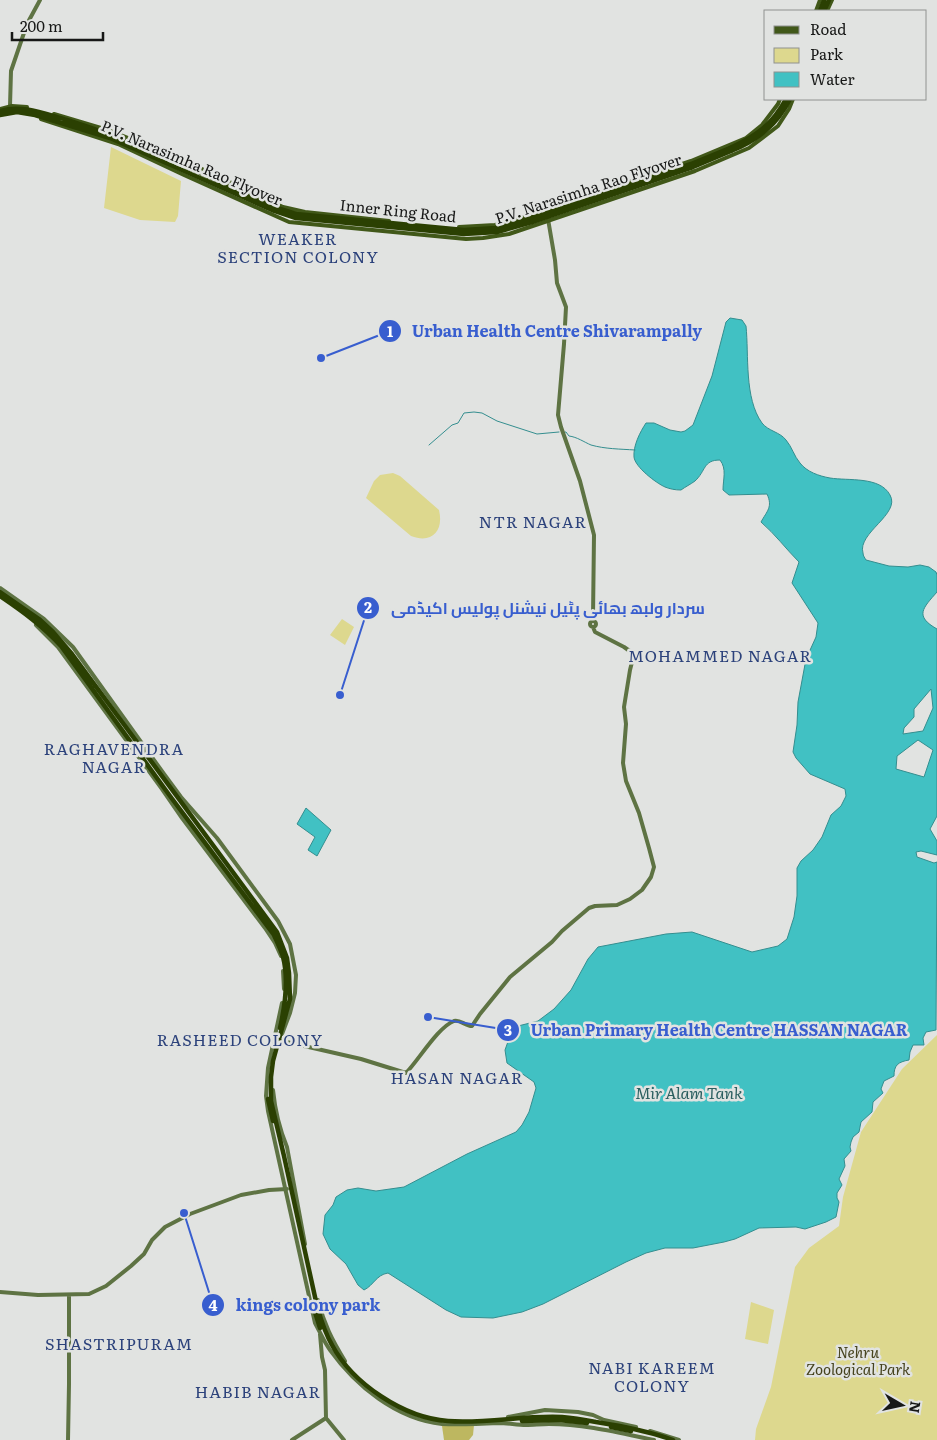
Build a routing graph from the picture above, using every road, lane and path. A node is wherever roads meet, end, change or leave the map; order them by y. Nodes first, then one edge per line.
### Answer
1 (40, 0) edge
2 (780, 100) edge
3 (785, 100) edge
4 (791, 100) edge
5 (792, 100) edge
6 (11, 106) junction
7 (0, 110) edge
8 (0, 115) edge
9 (546, 210) junction
10 (548, 221) junction
11 (0, 588) edge
12 (0, 592) edge
13 (0, 597) edge
14 (126, 720) junction
15 (117, 727) junction
16 (274, 1039) junction
17 (280, 1040) junction
18 (295, 1188) junction
19 (285, 1189) junction
20 (0, 1292) edge
21 (69, 1295) junction
22 (320, 1331) junction
23 (364, 1384) junction
24 (326, 1418) junction
25 (68, 1440) edge
26 (292, 1440) edge
27 (344, 1440) edge
28 (654, 1440) edge
29 (666, 1440) edge
30 (673, 1440) edge
31 (679, 1440) edge

1 - 6 street
2 - 9 main road, Inner Ring Road
3 - 7 highway, P.V. Narasimha Rao Flyover, bridge
4 - 8 highway, P.V. Narasimha Rao Flyover, bridge
5 - 10 main road, Inner Ring Road
6 - 7 main road, Inner Ring Road
6 - 9 main road, Inner Ring Road
8 - 10 main road, Inner Ring Road
9 - 10 street
10 - 17 street
11 - 14 street
12 - 30 highway, bridge
13 - 15 street
13 - 29 highway, bridge
14 - 15 street
14 - 17 street
15 - 16 street
16 - 17 street
16 - 19 street
17 - 18 street
18 - 19 street
18 - 23 street
19 - 21 street
19 - 22 street
20 - 21 street
21 - 25 street
22 - 23 street
22 - 24 street
23 - 28 street
23 - 31 street
24 - 26 street
24 - 27 street

